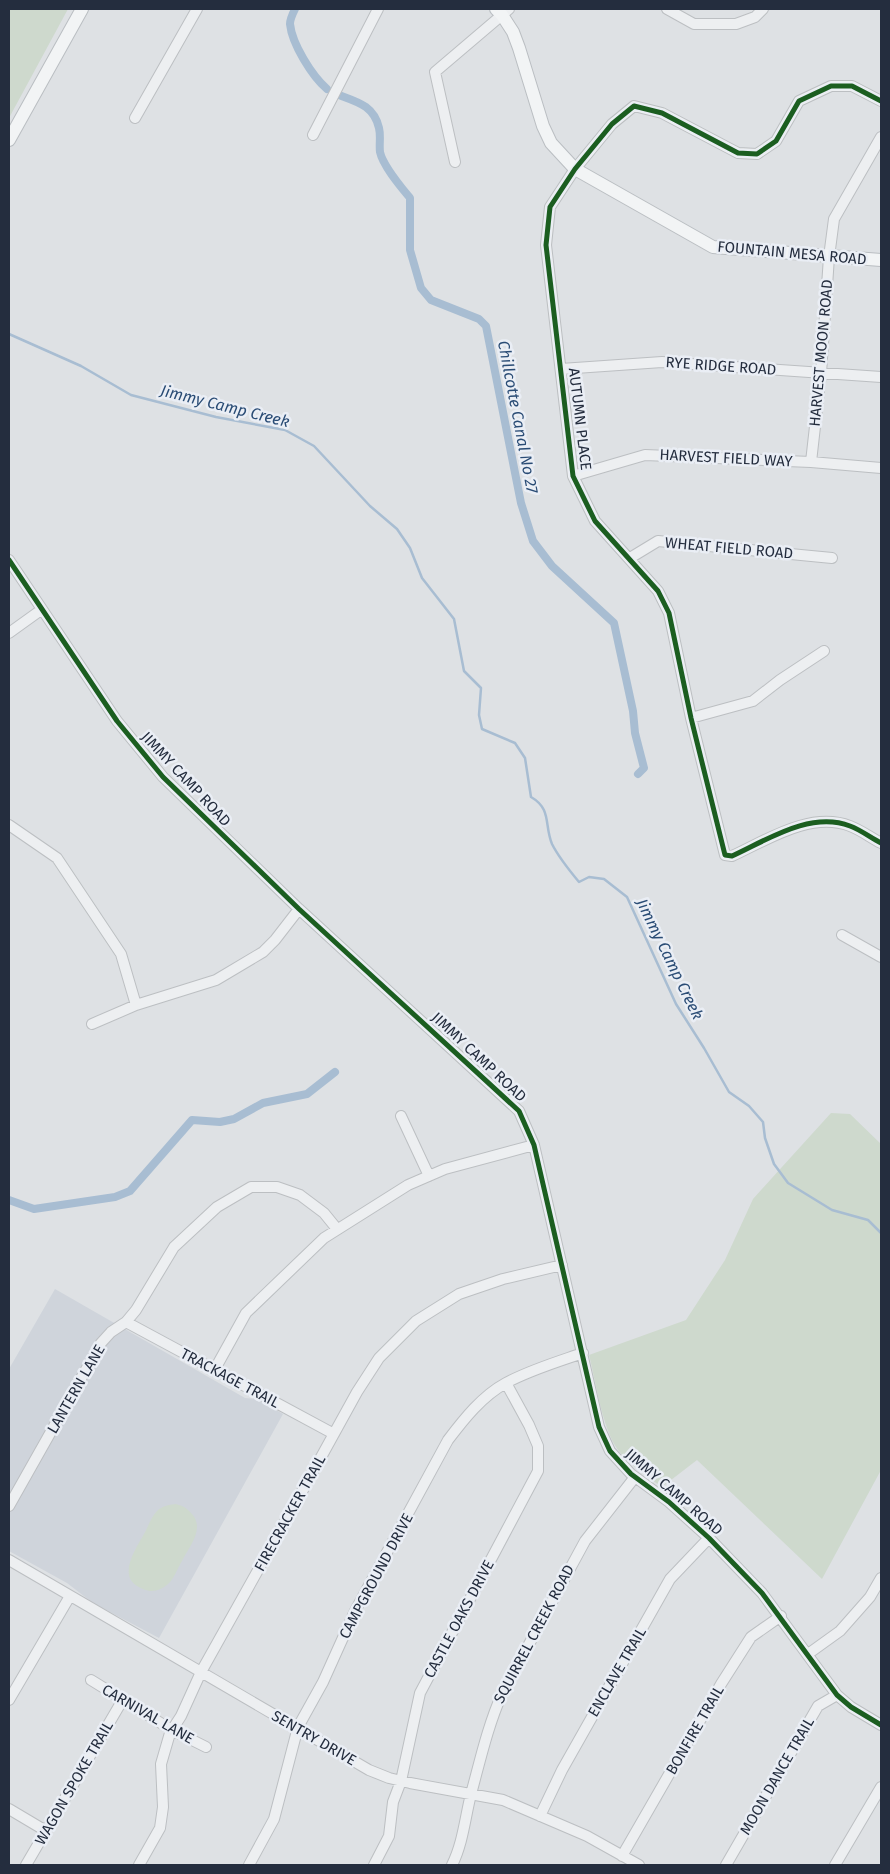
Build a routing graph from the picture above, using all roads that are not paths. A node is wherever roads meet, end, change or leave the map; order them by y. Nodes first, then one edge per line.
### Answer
1 (82, 9) edge
2 (197, 9) edge
3 (378, 9) edge
4 (667, 9) edge
5 (763, 9) edge
6 (503, 11) edge
7 (881, 101) edge
8 (135, 118) dead end
9 (313, 135) dead end
10 (881, 137) edge
11 (9, 140) edge
12 (455, 162) dead end
13 (575, 169) junction
14 (829, 257) junction
15 (881, 260) edge
16 (561, 370) junction
17 (821, 373) junction
18 (881, 377) edge
19 (811, 462) junction
20 (881, 468) edge
21 (573, 476) junction
22 (630, 558) junction
23 (832, 558) dead end
24 (9, 560) edge
25 (41, 610) junction
26 (9, 633) edge
27 (824, 651) dead end
28 (692, 718) junction
29 (9, 825) edge
30 (881, 843) edge
31 (299, 909) junction
32 (842, 935) dead end
33 (881, 957) edge
34 (136, 1005) junction
35 (92, 1024) dead end
36 (401, 1116) dead end
37 (534, 1145) junction
38 (429, 1176) junction
39 (338, 1230) junction
40 (562, 1265) junction
41 (126, 1322) junction
42 (583, 1353) junction
43 (215, 1369) junction
44 (506, 1383) junction
45 (334, 1434) junction
46 (635, 1477) junction
47 (9, 1506) edge
48 (709, 1538) junction
49 (9, 1560) edge
50 (881, 1578) edge
51 (70, 1596) junction
52 (781, 1616) junction
53 (808, 1654) junction
54 (201, 1672) junction
55 (91, 1680) dead end
56 (836, 1695) junction
57 (9, 1700) edge
58 (122, 1701) junction
59 (881, 1724) edge
60 (298, 1727) junction
61 (172, 1730) junction
62 (206, 1747) dead end
63 (401, 1781) junction
64 (881, 1787) edge
65 (471, 1794) junction
66 (9, 1809) edge
67 (540, 1816) junction
68 (46, 1830) junction
69 (622, 1856) junction
70 (26, 1865) edge
71 (139, 1865) edge
72 (249, 1865) edge
73 (374, 1865) edge
74 (452, 1865) edge
75 (639, 1865) edge
76 (726, 1865) edge
77 (835, 1865) edge

1 - 11 main road
2 - 8 street
3 - 9 street
4 - 5 street
6 - 12 street
6 - 13 main road, FOUNTAIN MESA ROAD
7 - 13 street, AUTUMN PLACE
10 - 14 street, HARVEST MOON ROAD
13 - 14 main road, FOUNTAIN MESA ROAD
13 - 16 street, AUTUMN PLACE
14 - 15 main road, FOUNTAIN MESA ROAD
14 - 17 street, HARVEST MOON ROAD
16 - 17 street, RYE RIDGE ROAD
16 - 21 street, AUTUMN PLACE
17 - 18 street, RYE RIDGE ROAD
17 - 19 street, HARVEST MOON ROAD
19 - 20 street, HARVEST FIELD WAY
19 - 21 street, HARVEST FIELD WAY
21 - 22 street, AUTUMN PLACE
22 - 23 street, WHEAT FIELD ROAD
22 - 28 street, AUTUMN PLACE
24 - 25 street, JIMMY CAMP ROAD
25 - 26 street
25 - 31 street, JIMMY CAMP ROAD
27 - 28 street
28 - 30 street, AUTUMN PLACE
29 - 34 street
31 - 34 street
31 - 37 street, JIMMY CAMP ROAD
32 - 33 street
34 - 35 street
36 - 38 street
37 - 38 street
37 - 40 street, JIMMY CAMP ROAD
38 - 39 street
39 - 41 street, LANTERN LANE
39 - 43 street
40 - 42 street, JIMMY CAMP ROAD
40 - 45 street, FIRECRACKER TRAIL
41 - 43 street, TRACKAGE TRAIL
41 - 47 street, LANTERN LANE
42 - 44 street, CAMPGROUND DRIVE
42 - 46 street, JIMMY CAMP ROAD
43 - 45 street, TRACKAGE TRAIL
44 - 60 street, CAMPGROUND DRIVE
44 - 63 street, CASTLE OAKS DRIVE
45 - 54 street, FIRECRACKER TRAIL
46 - 48 street, JIMMY CAMP ROAD
46 - 65 street, SQUIRREL CREEK ROAD
48 - 52 street, JIMMY CAMP ROAD
48 - 67 street, ENCLAVE TRAIL
49 - 51 street, SENTRY DRIVE
50 - 53 street
51 - 54 street, SENTRY DRIVE
51 - 57 street
52 - 53 street, JIMMY CAMP ROAD
52 - 69 street, BONFIRE TRAIL
53 - 56 street, JIMMY CAMP ROAD
54 - 60 street, SENTRY DRIVE
54 - 61 street, FIRECRACKER TRAIL
55 - 58 street, CARNIVAL LANE
56 - 59 street, JIMMY CAMP ROAD
56 - 76 street, MOON DANCE TRAIL
58 - 61 street, CARNIVAL LANE
58 - 68 street, WAGON SPOKE TRAIL
60 - 63 street, SENTRY DRIVE
60 - 72 street, CAMPGROUND DRIVE
61 - 62 street, CARNIVAL LANE
61 - 71 street, FIRECRACKER TRAIL
63 - 65 street, SENTRY DRIVE
63 - 73 street, CASTLE OAKS DRIVE
64 - 77 street
65 - 67 street, SENTRY DRIVE
65 - 74 street, SQUIRREL CREEK ROAD
66 - 68 street
67 - 69 street, SENTRY DRIVE
68 - 70 street, WAGON SPOKE TRAIL
69 - 75 street, SENTRY DRIVE

